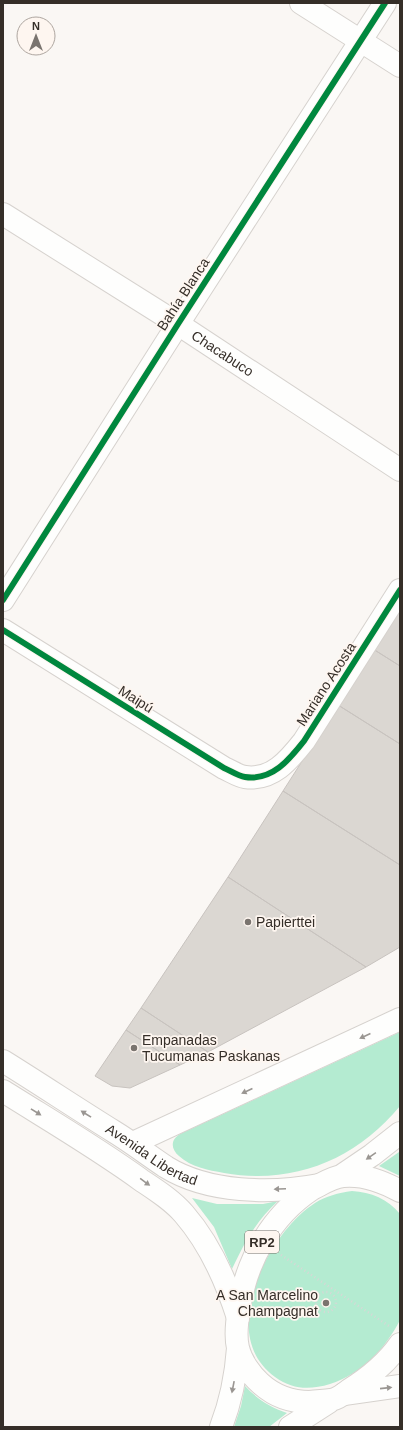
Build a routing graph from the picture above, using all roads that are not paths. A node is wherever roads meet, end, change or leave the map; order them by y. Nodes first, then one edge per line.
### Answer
1 (301, 3) edge
2 (385, 3) edge
3 (361, 41) junction
4 (400, 66) edge
5 (3, 214) edge
6 (178, 324) junction
7 (400, 470) edge
8 (400, 590) edge
9 (3, 600) edge
10 (3, 630) edge
11 (260, 777) joint
12 (400, 1020) edge
13 (3, 1061) edge
14 (3, 1091) edge
15 (400, 1133) edge
16 (133, 1144) junction
17 (341, 1176) junction
18 (319, 1185) junction
19 (400, 1191) edge
20 (238, 1318) junction
21 (397, 1337) edge
22 (238, 1348) junction
23 (400, 1386) edge
24 (338, 1397) junction
25 (221, 1427) edge
26 (290, 1427) edge

1 - 3 main road
2 - 3 main road, Bahía Blanca
3 - 4 main road
3 - 6 main road, Bahía Blanca
5 - 6 main road, Chacabuco
6 - 7 main road, Chacabuco
6 - 9 main road, Bahía Blanca
8 - 11 main road, Mariano Acosta
10 - 11 main road, Maipú
12 -> 16 main road
16 -> 13 main road, Avenida Libertad
14 -> 20 main road, Avenida Libertad
15 -> 17 main road, RP2
18 -> 16 main road, Avenida Libertad
17 - 18 main road, RP2
17 - 19 main road, RP2
18 - 20 main road, RP2
20 - 22 main road, RP2
21 - 24 main road, RP2
22 - 24 main road, RP2
22 -> 25 main road, RP2
24 -> 23 main road
24 - 26 main road, RP2

